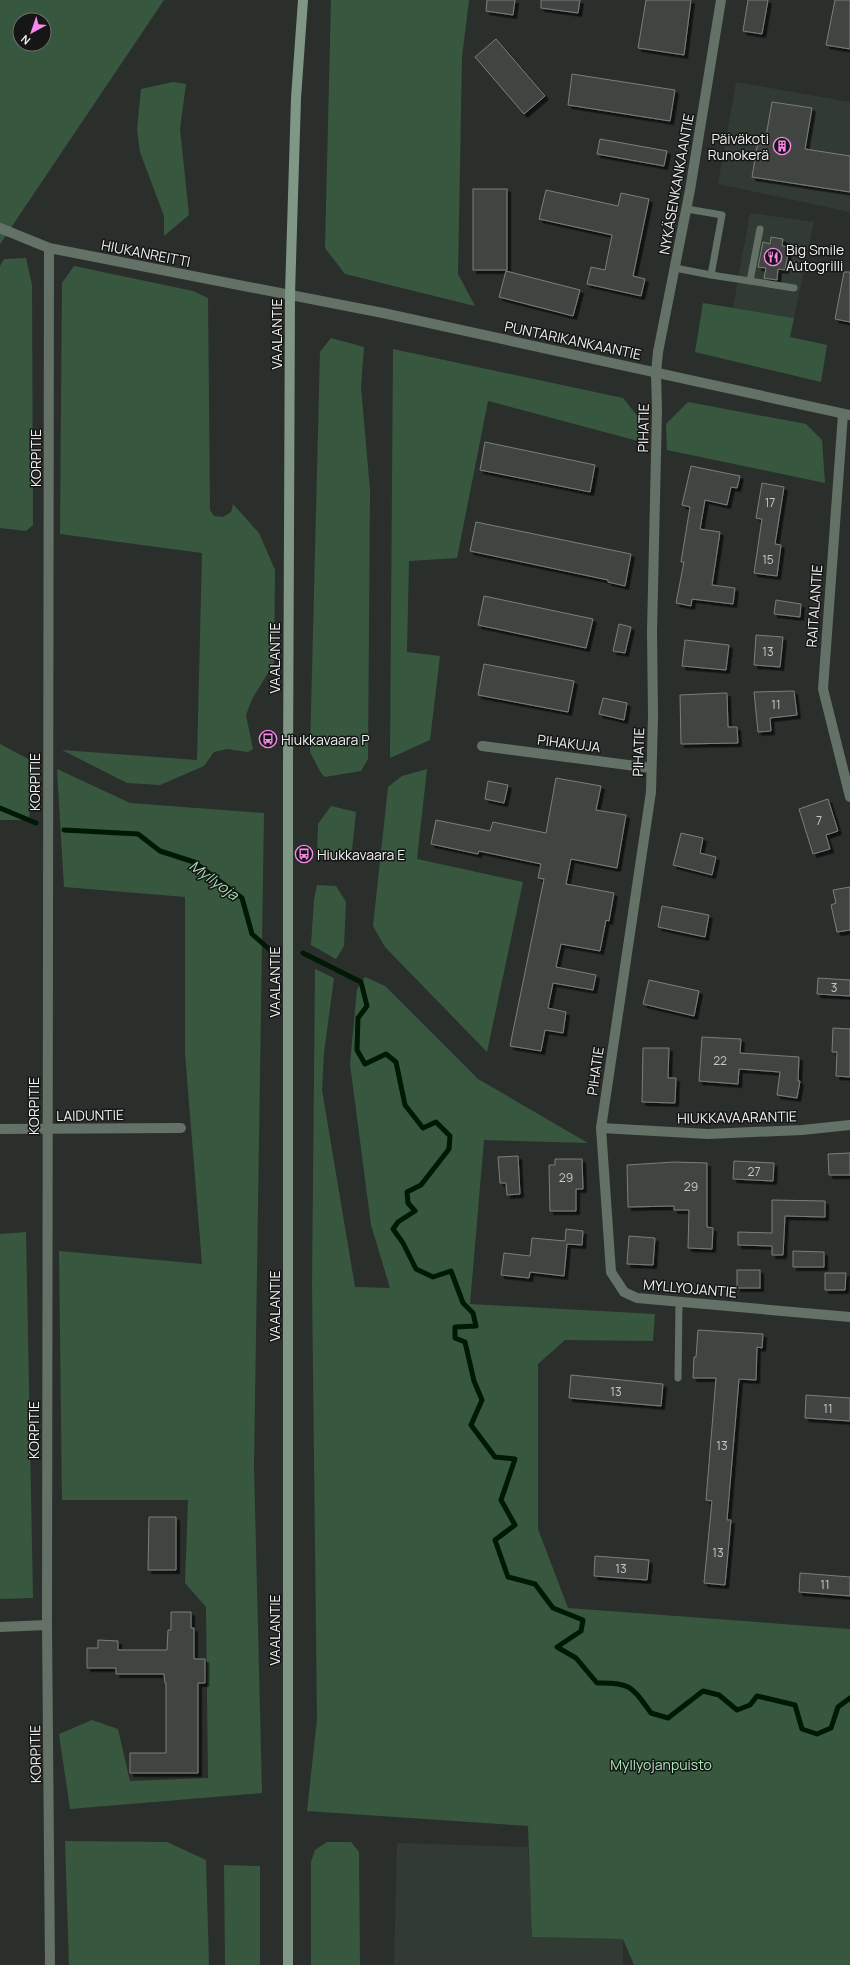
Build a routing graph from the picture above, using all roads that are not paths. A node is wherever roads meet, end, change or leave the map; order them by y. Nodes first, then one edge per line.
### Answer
1 (303, 0) edge
2 (721, 0) edge
3 (687, 208) junction
4 (0, 228) edge
5 (760, 229) dead end
6 (50, 248) junction
7 (675, 268) junction
8 (711, 275) junction
9 (750, 281) junction
10 (794, 288) dead end
11 (290, 294) junction
12 (656, 373) junction
13 (846, 415) edge
14 (482, 746) dead end
15 (651, 768) junction
16 (850, 797) edge
17 (850, 1125) edge
18 (181, 1128) dead end
19 (601, 1128) junction
20 (0, 1129) edge
21 (47, 1129) junction
22 (679, 1302) junction
23 (850, 1317) edge
24 (678, 1378) dead end
25 (47, 1626) junction
26 (0, 1627) edge
27 (50, 1965) edge
28 (288, 1965) edge

1 - 11 street, VAALANTIE
2 - 3 street, NYKÄSENKANKAANTIE
3 - 7 street, NYKÄSENKANKAANTIE
3 - 8 lane
4 - 6 street, HIUKANREITTI
5 - 9 lane
6 - 11 street, HIUKANREITTI
6 - 21 street, KORPITIE
7 - 8 lane
7 - 12 street, NYKÄSENKANKAANTIE
8 - 9 lane
9 - 10 lane
11 - 12 street, PUNTARIKANKAANTIE
11 - 28 street, VAALANTIE
12 - 13 street, PUNTARIKANKAANTIE
12 - 15 street, PIHATIE
13 - 16 street, RAITALANTIE
14 - 15 street, PIHAKUJA
15 - 19 street, PIHATIE
17 - 19 street, HIUKKAVAARANTIE
18 - 21 street, LAIDUNTIE
19 - 22 street, MYLLYOJANTIE
20 - 21 street, LAIDUNTIE
21 - 25 street, KORPITIE
22 - 23 street, MYLLYOJANTIE
22 - 24 lane
25 - 26 street
25 - 27 street, KORPITIE

